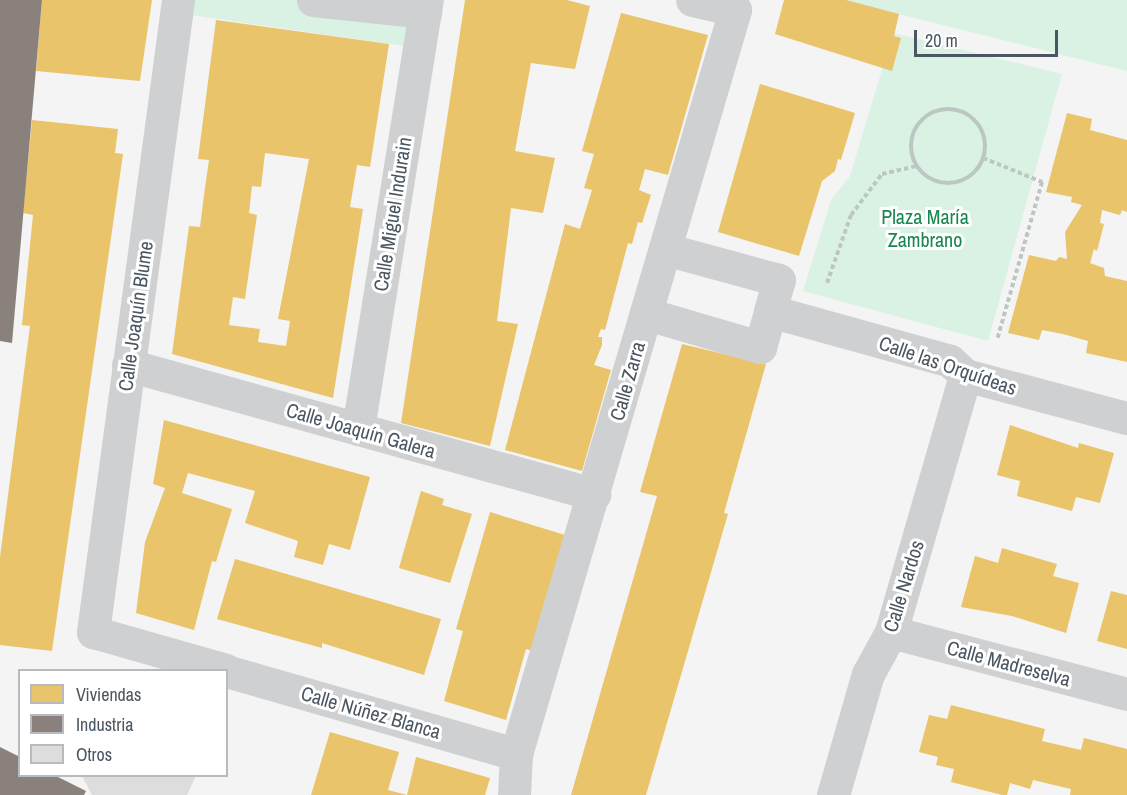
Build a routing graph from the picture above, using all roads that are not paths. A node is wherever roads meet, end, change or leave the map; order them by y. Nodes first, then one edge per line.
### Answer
1 (178, 0) edge
2 (313, 0) edge
3 (692, 0) edge
4 (426, 6) edge
5 (665, 249) junction
6 (770, 311) junction
7 (647, 314) junction
8 (128, 365) junction
9 (965, 375) junction
10 (1127, 418) edge
11 (358, 429) junction
12 (594, 495) junction
13 (93, 632) joint
14 (891, 632) junction
15 (222, 669) edge
16 (228, 671) edge
17 (1127, 694) edge
18 (516, 754) junction
19 (514, 795) edge
20 (833, 795) edge

1 - 8 street, Calle Joaquín Blume
2 - 4 street
3 - 5 street, Calle Zarra
4 - 11 street, Calle Miguel Indurain
5 - 6 street
5 - 7 street, Calle Zarra
6 - 7 street
6 - 9 street, Calle las Orquídeas
7 - 12 street, Calle Zarra
8 - 11 street, Calle Joaquín Galera
8 - 13 street, Calle Joaquín Blume
9 - 10 street, Calle las Orquídeas
9 - 14 street, Calle Nardos
11 - 12 street, Calle Joaquín Galera
12 - 18 street, Calle Zarra
13 - 15 street, Calle Núñez Blanca
14 - 17 street, Calle Madreselva
14 - 20 street, Calle Nardos
16 - 18 street, Calle Núñez Blanca
18 - 19 street, Calle Zarra

